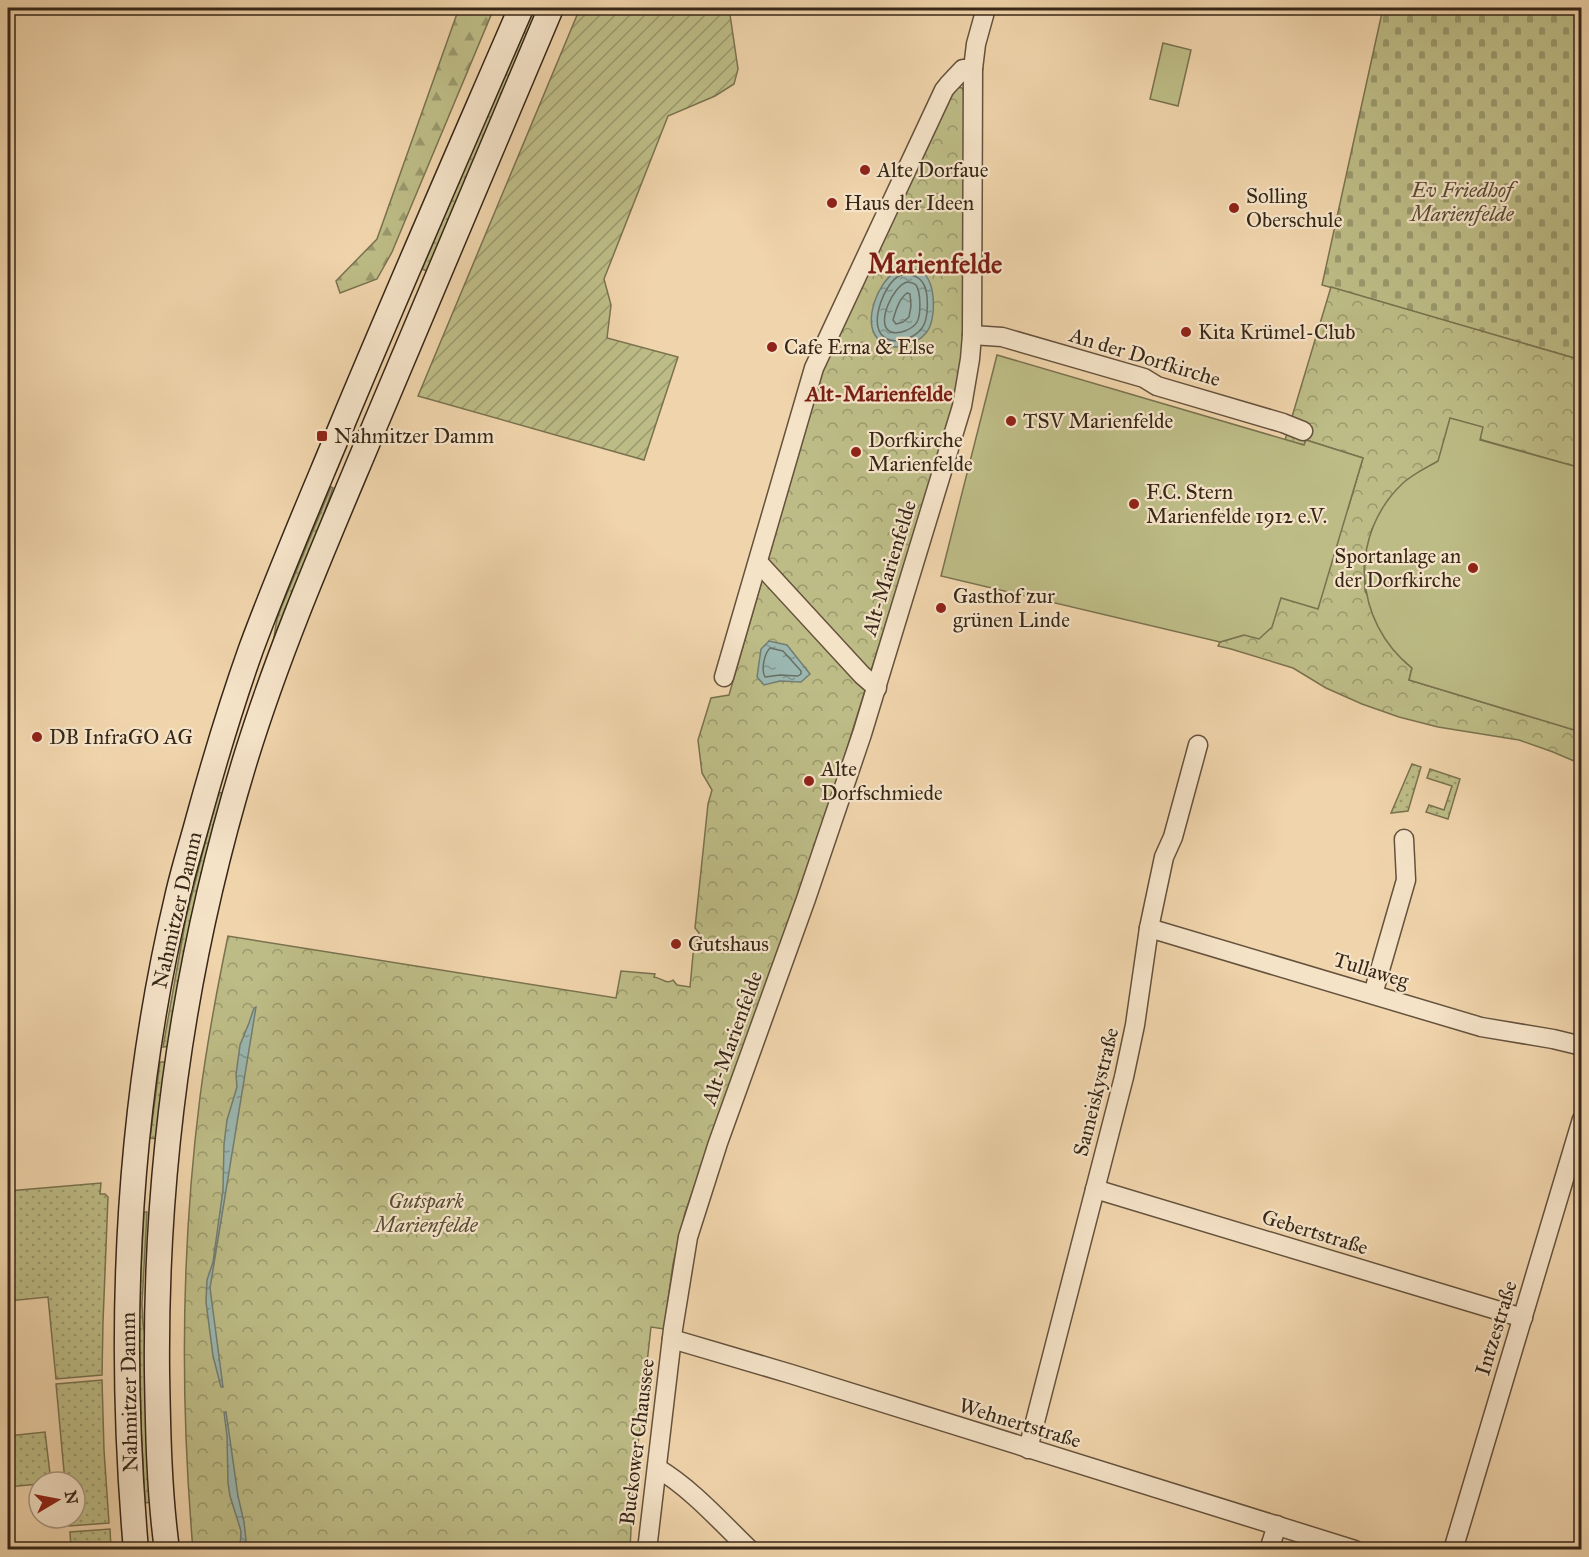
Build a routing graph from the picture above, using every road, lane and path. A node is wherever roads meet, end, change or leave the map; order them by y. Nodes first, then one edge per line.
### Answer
1 (521, 8) edge
2 (550, 8) edge
3 (986, 8) edge
4 (973, 69) junction
5 (972, 335) junction
6 (1303, 431) dead end
7 (758, 562) junction
8 (724, 677) dead end
9 (877, 688) junction
10 (1198, 745) dead end
11 (1404, 839) dead end
12 (1149, 928) junction
13 (1373, 994) junction
14 (1581, 1046) edge
15 (1581, 1119) edge
16 (1095, 1189) junction
17 (1523, 1318) junction
18 (672, 1339) junction
19 (1028, 1449) junction
20 (657, 1468) junction
21 (1277, 1526) junction
22 (136, 1550) edge
23 (167, 1550) edge
24 (647, 1550) edge
25 (750, 1550) edge
26 (1269, 1550) edge
27 (1355, 1550) edge
28 (1454, 1550) edge

1 - 22 main road, Nahmitzer Damm
2 - 23 main road, Nahmitzer Damm
3 - 4 street, Alt-Marienfelde
4 - 5 street, Alt-Marienfelde
4 - 7 street
5 - 6 street, An der Dorfkirche
5 - 9 street, Alt-Marienfelde
7 - 8 street
7 - 9 street, Alt-Marienfelde
9 - 18 street, Alt-Marienfelde
10 - 12 street, Sameiskystraße
11 - 13 street
12 - 13 street, Tullaweg
12 - 16 street, Sameiskystraße
13 - 14 street, Tullaweg
15 - 17 street, Intzestraße
16 - 17 street, Gebertstraße
16 - 19 street, Sameiskystraße
17 - 28 street, Intzestraße
18 - 19 street, Wehnertstraße
18 - 20 street, Buckower Chaussee
19 - 21 street, Wehnertstraße
20 - 24 street, Buckower Chaussee
20 - 25 street
21 - 26 street
21 - 27 street, Wehnertstraße

